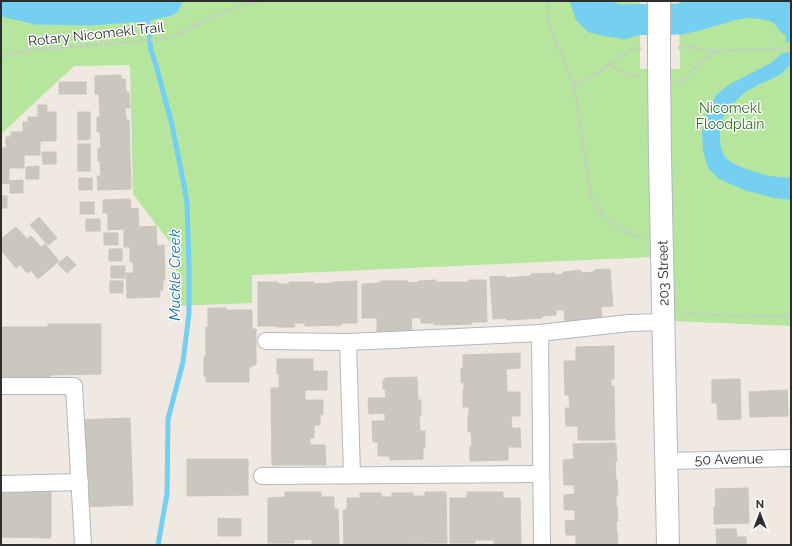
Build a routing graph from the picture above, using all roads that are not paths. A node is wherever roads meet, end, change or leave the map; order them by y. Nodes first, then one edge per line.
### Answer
1 (659, 1) edge
2 (672, 318) junction
3 (540, 333) junction
4 (266, 341) dead end
5 (348, 342) junction
6 (1, 386) edge
7 (791, 458) edge
8 (667, 461) junction
9 (541, 474) junction
10 (352, 475) junction
11 (262, 476) dead end
12 (80, 482) junction
13 (1, 484) edge
14 (83, 545) edge
15 (542, 545) edge
16 (668, 545) edge

1 - 2 main road, 203 Street, bridge
2 - 3 street
2 - 8 main road, 203 Street
3 - 5 street
3 - 9 street
4 - 5 street
5 - 10 street
6 - 12 street
7 - 8 street, 50 Avenue
8 - 16 main road, 203 Street
9 - 10 street
9 - 15 street
10 - 11 street
12 - 13 street
12 - 14 street

